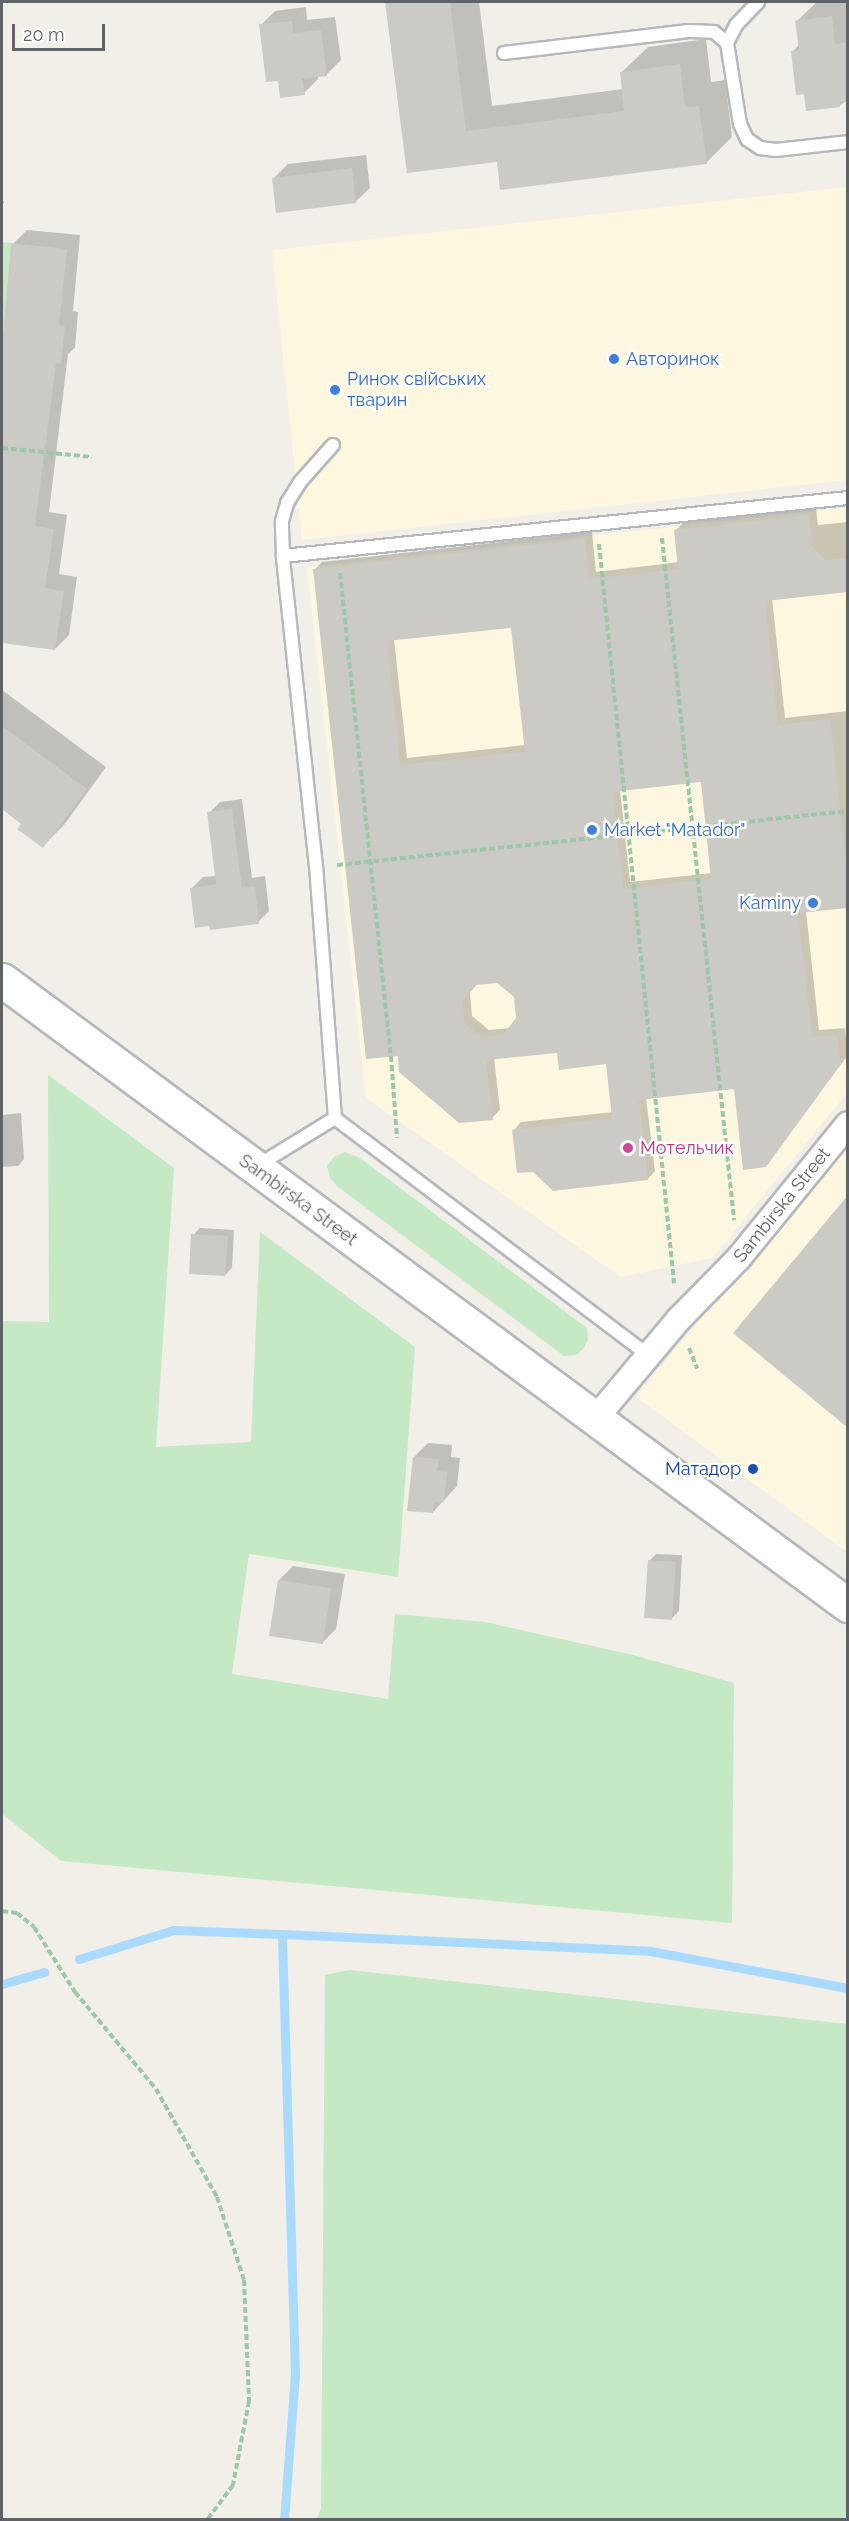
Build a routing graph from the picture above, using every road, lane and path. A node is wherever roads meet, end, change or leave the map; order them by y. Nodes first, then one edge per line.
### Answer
1 (758, 2) edge
2 (727, 43) junction
3 (504, 53) dead end
4 (848, 142) edge
5 (333, 445) dead end
6 (2, 447) edge
7 (92, 457) dead end
8 (848, 498) edge
9 (660, 520) junction
10 (597, 525) junction
11 (337, 551) junction
12 (283, 556) junction
13 (848, 811) edge
14 (692, 827) junction
15 (630, 834) junction
16 (370, 861) junction
17 (315, 867) junction
18 (2, 980) edge
19 (336, 1118) junction
20 (848, 1124) edge
21 (399, 1165) junction
22 (255, 1168) junction
23 (738, 1259) junction
24 (678, 1320) junction
25 (648, 1355) junction
26 (697, 1368) dead end
27 (595, 1419) junction
28 (848, 1605) edge
29 (2, 1911) edge
30 (207, 2520) edge

1 - 2 lane
2 - 3 lane
2 - 4 lane
5 - 12 lane
6 - 7 path
8 - 9 lane
9 - 10 lane
9 - 14 path
10 - 11 lane
10 - 15 path
11 - 12 lane
11 - 16 path
12 - 17 lane
13 - 14 path
14 - 15 path
14 - 23 path
15 - 16 path
15 - 24 path
16 - 17 path
16 - 21 path
17 - 19 lane
18 - 22 main road, Sambirska Street
19 - 21 lane
19 - 22 lane
20 - 23 street, Sambirska Street
21 - 25 lane
22 - 27 main road, Sambirska Street
23 - 24 street, Sambirska Street
24 - 25 street, Sambirska Street
24 - 26 path
25 - 27 street, Sambirska Street
27 - 28 main road, Sambirska Street
29 - 30 path

